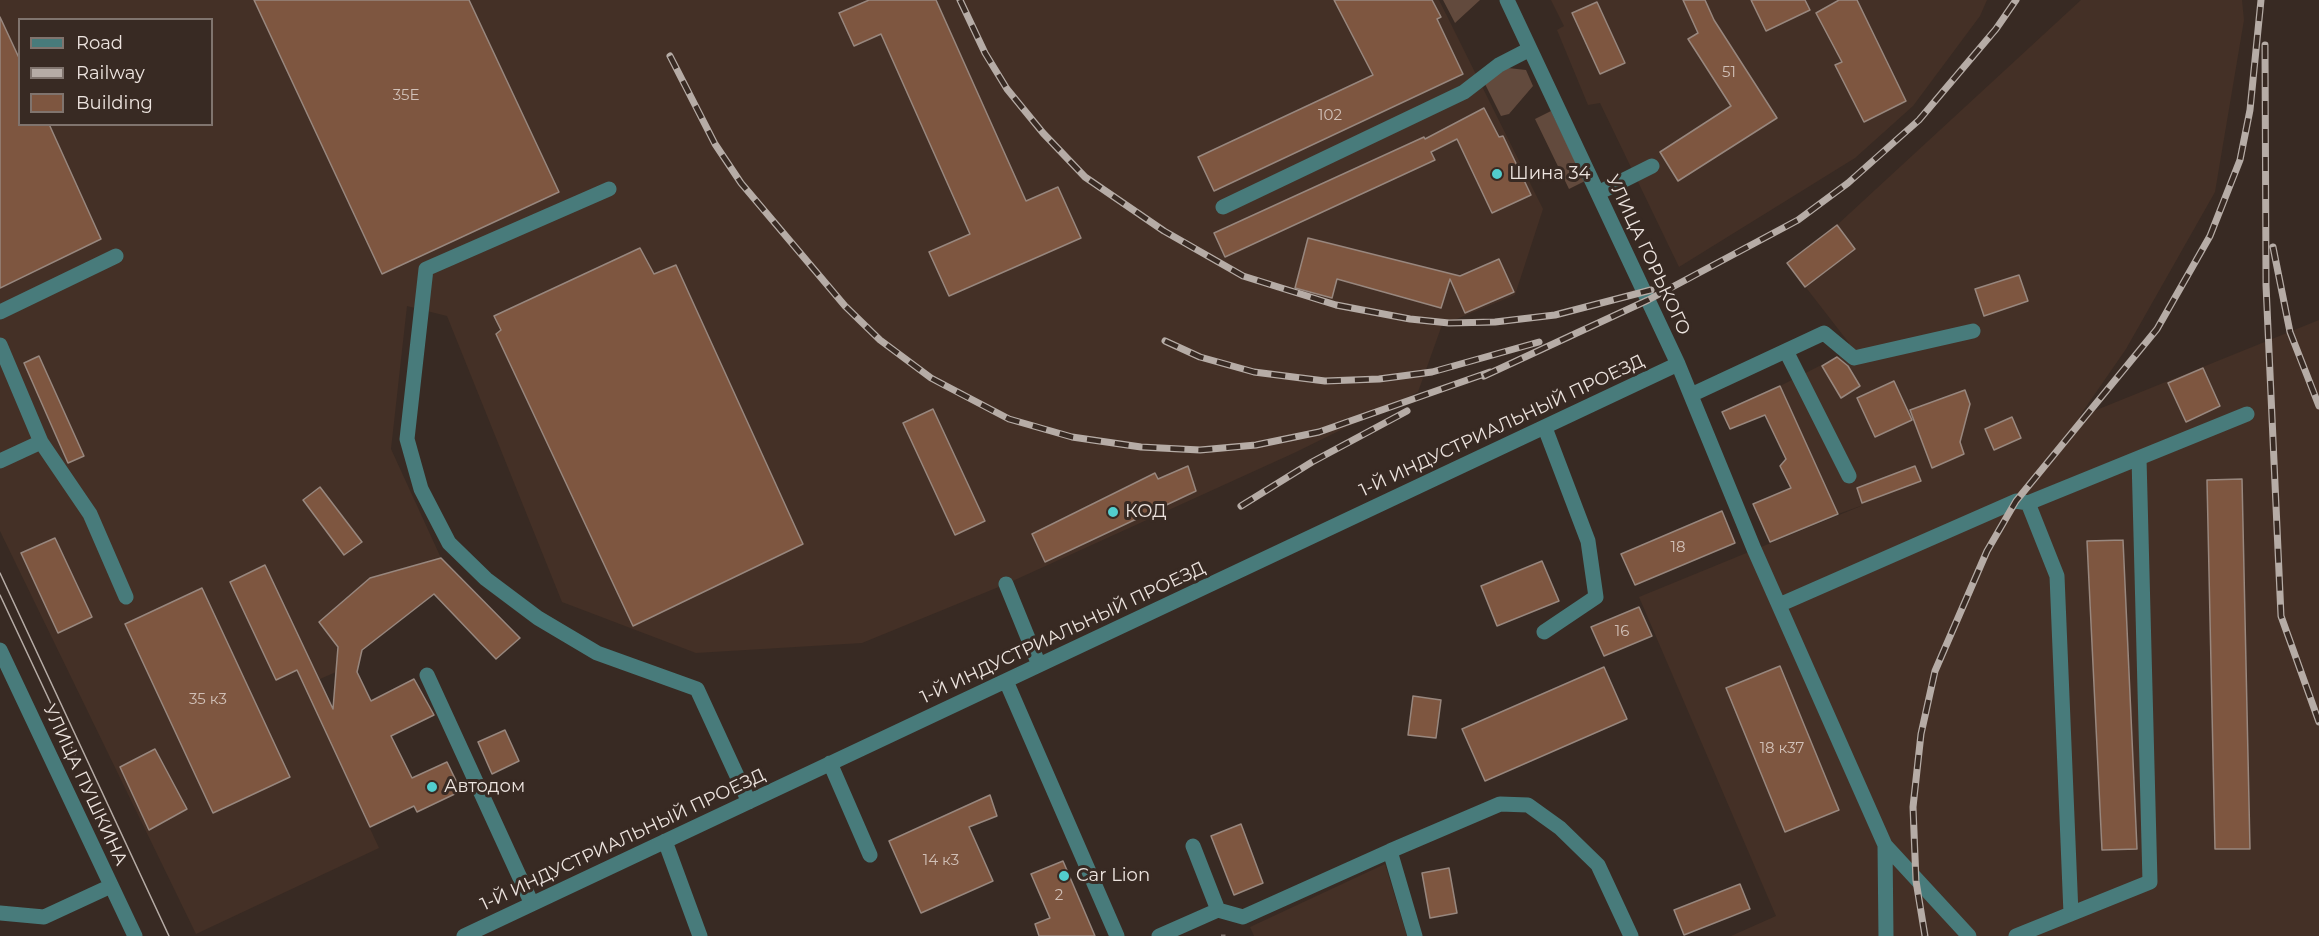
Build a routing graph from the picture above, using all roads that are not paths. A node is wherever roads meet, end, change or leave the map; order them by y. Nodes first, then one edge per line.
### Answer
1 (1512, 2) edge
2 (1530, 49) junction
3 (1652, 166) dead end
4 (609, 189) dead end
5 (1598, 193) junction
6 (1223, 207) dead end
7 (116, 256) dead end
8 (0, 312) edge
9 (1973, 331) dead end
10 (0, 345) edge
11 (1786, 351) junction
12 (1678, 364) junction
13 (1691, 395) junction
14 (2247, 414) dead end
15 (1545, 428) junction
16 (41, 441) junction
17 (2139, 459) junction
18 (0, 461) edge
19 (1849, 476) dead end
20 (2028, 503) junction
21 (1006, 584) dead end
22 (126, 597) dead end
23 (1779, 605) junction
24 (1544, 632) dead end
25 (0, 650) edge
26 (1039, 665) junction
27 (427, 675) dead end
28 (1006, 681) junction
29 (830, 763) junction
30 (749, 802) junction
31 (665, 841) junction
32 (1885, 845) junction
33 (1193, 846) dead end
34 (1390, 852) junction
35 (870, 855) dead end
36 (111, 885) junction
37 (532, 904) junction
38 (1218, 910) junction
39 (0, 913) edge
40 (2072, 914) junction
41 (135, 936) edge
42 (464, 936) edge
43 (700, 936) edge
44 (1117, 936) edge
45 (1159, 936) edge
46 (1415, 936) edge
47 (1631, 936) edge
48 (1886, 936) edge
49 (1969, 936) edge
50 (2016, 936) edge

1 - 2 street, УЛИЦА ГОРЬКОГО
2 - 5 street, УЛИЦА ГОРЬКОГО
2 - 6 street
3 - 5 street
4 - 30 street
5 - 12 street, УЛИЦА ГОРЬКОГО
7 - 8 street
9 - 11 street
10 - 16 street
11 - 13 street
11 - 19 street
12 - 13 street, УЛИЦА ГОРЬКОГО
12 - 15 street, 1-Й ИНДУСТРИАЛЬНЫЙ ПРОЕЗД
13 - 23 street, УЛИЦА ГОРЬКОГО
14 - 17 street
15 - 24 street
15 - 26 street, 1-Й ИНДУСТРИАЛЬНЫЙ ПРОЕЗД
16 - 18 street
16 - 22 street
17 - 20 street
17 - 40 street
20 - 23 street
20 - 40 street
21 - 26 street
23 - 32 street, УЛИЦА ГОРЬКОГО
25 - 36 street, УЛИЦА ПУШКИНА
26 - 28 street, 1-Й ИНДУСТРИАЛЬНЫЙ ПРОЕЗД
27 - 37 street
28 - 29 street, 1-Й ИНДУСТРИАЛЬНЫЙ ПРОЕЗД
28 - 44 street
29 - 30 street, 1-Й ИНДУСТРИАЛЬНЫЙ ПРОЕЗД
29 - 35 street
30 - 31 street, 1-Й ИНДУСТРИАЛЬНЫЙ ПРОЕЗД
31 - 37 street, 1-Й ИНДУСТРИАЛЬНЫЙ ПРОЕЗД
31 - 43 street
32 - 48 street
32 - 49 street
33 - 38 street
34 - 38 street
34 - 46 street
34 - 47 street
36 - 39 street
36 - 41 street, УЛИЦА ПУШКИНА
37 - 42 street, 1-Й ИНДУСТРИАЛЬНЫЙ ПРОЕЗД
38 - 45 street
40 - 50 street

